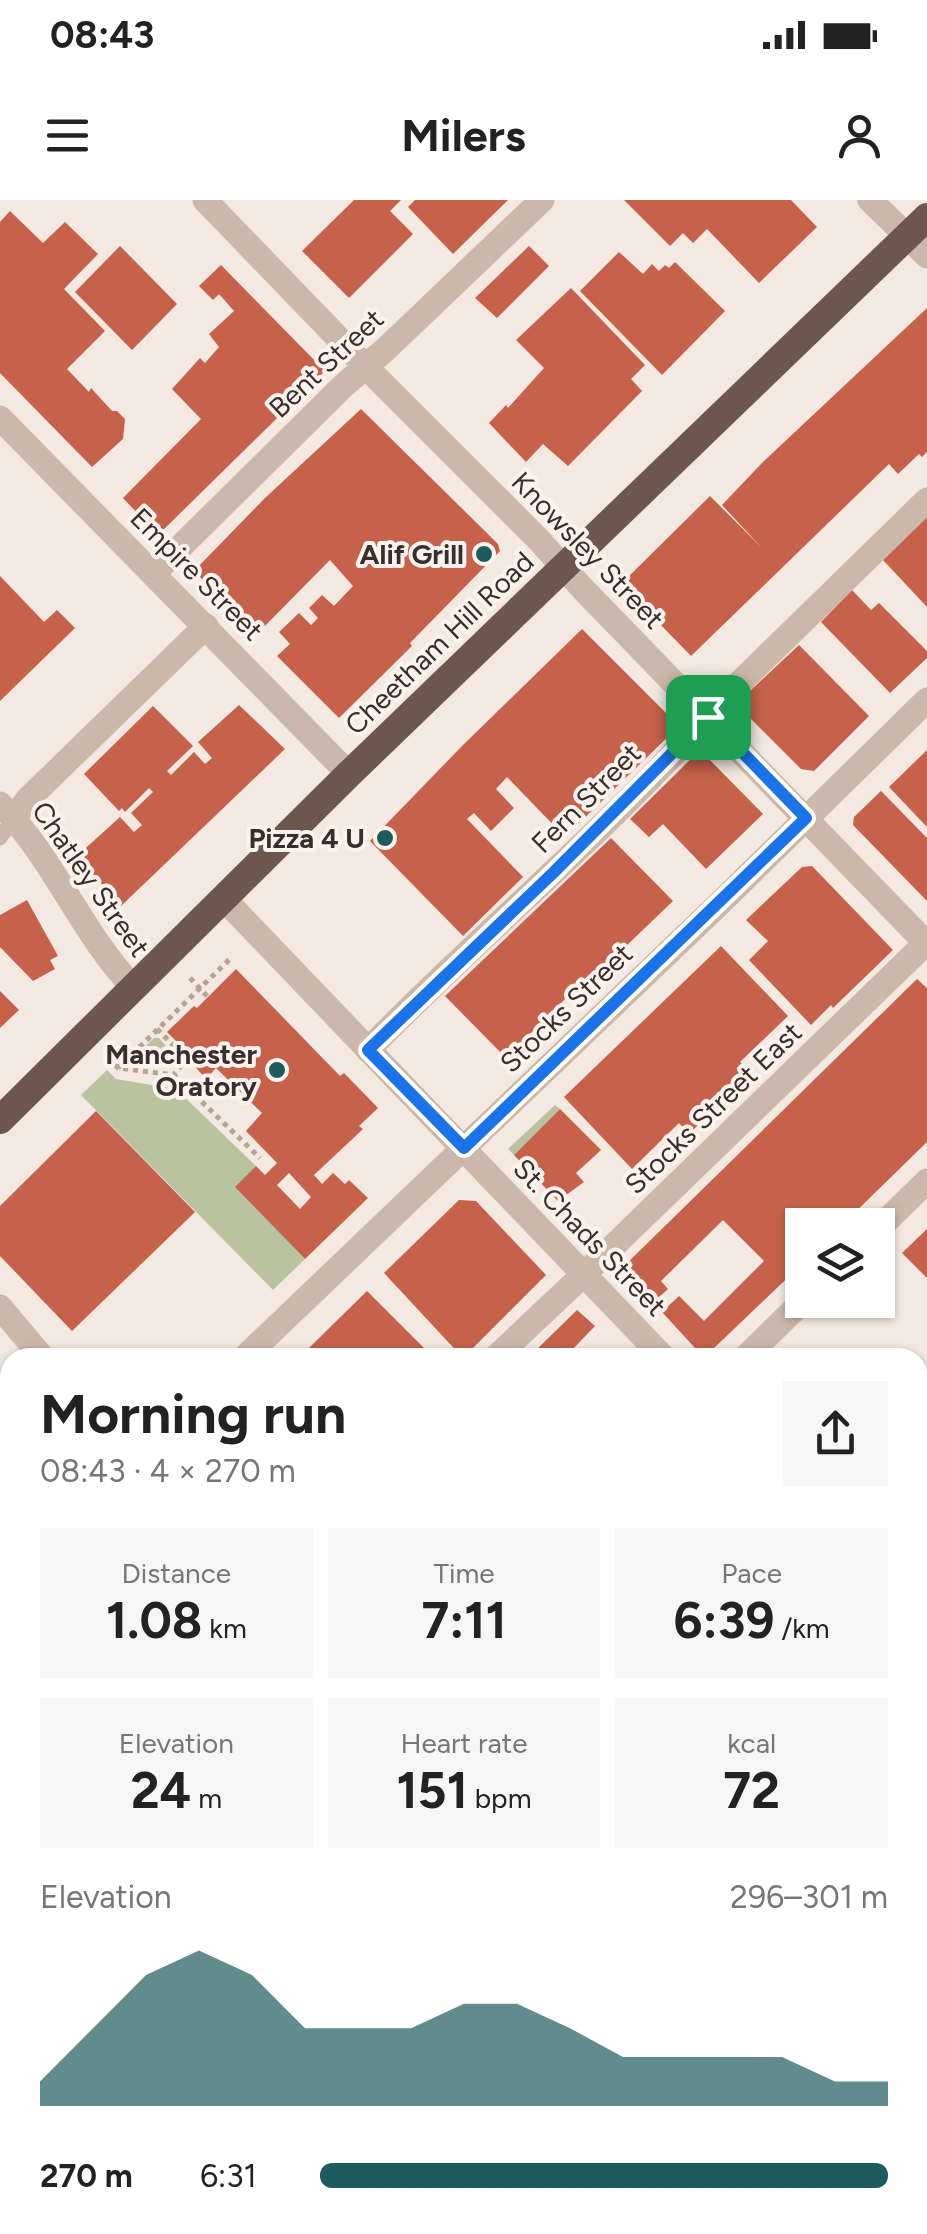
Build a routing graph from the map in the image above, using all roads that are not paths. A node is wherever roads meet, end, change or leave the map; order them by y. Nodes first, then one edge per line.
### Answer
1 (205, 200) edge
2 (870, 200) edge
3 (540, 201) edge
4 (920, 236) edge
5 (366, 367) junction
6 (0, 418) edge
7 (927, 500) edge
8 (564, 568) junction
9 (154, 573) junction
10 (206, 626) junction
11 (927, 700) edge
12 (708, 717) junction
13 (349, 774) junction
14 (806, 818) junction
15 (5, 820) edge
16 (224, 899) junction
17 (927, 943) edge
18 (134, 988) junction
19 (368, 1050) junction
20 (0, 1120) edge
21 (464, 1148) junction
22 (927, 1180) edge
23 (895, 1212) edge
24 (583, 1274) junction
25 (0, 1307) edge
26 (786, 1318) edge
27 (35, 1348) edge
28 (254, 1348) edge
29 (505, 1348) edge
30 (654, 1348) edge
31 (755, 1348) edge

1 - 5 street, Knowsley Street
2 - 4 street
3 - 5 street, Bent Street
4 - 8 highway, Cheetham Hill Road
5 - 8 street, Knowsley Street
5 - 9 street, Bent Street
6 - 9 street, Empire Street
7 - 12 street, Fern Street
8 - 12 street, Knowsley Street
8 - 13 highway, Cheetham Hill Road
9 - 10 street, Empire Street
10 - 13 street, Empire Street
10 - 15 street
11 - 14 street, Stocks Street
12 - 14 street, Knowsley Street
12 - 19 street, Fern Street
13 - 16 highway, Cheetham Hill Road
14 - 17 street, Knowsley Street
14 - 21 street, Stocks Street
15 - 18 street, Chatley Street
16 - 18 highway, Cheetham Hill Road
16 - 19 street, St. Chads Street
17 - 24 street, Stocks Street East
18 - 20 highway, Cheetham Hill Road
19 - 21 street, St. Chads Street
21 - 24 street, St. Chads Street
21 - 28 street, Stocks Street
22 - 23 street
24 - 29 street, Stocks Street East
24 - 30 street, St. Chads Street
25 - 27 street
26 - 31 street

